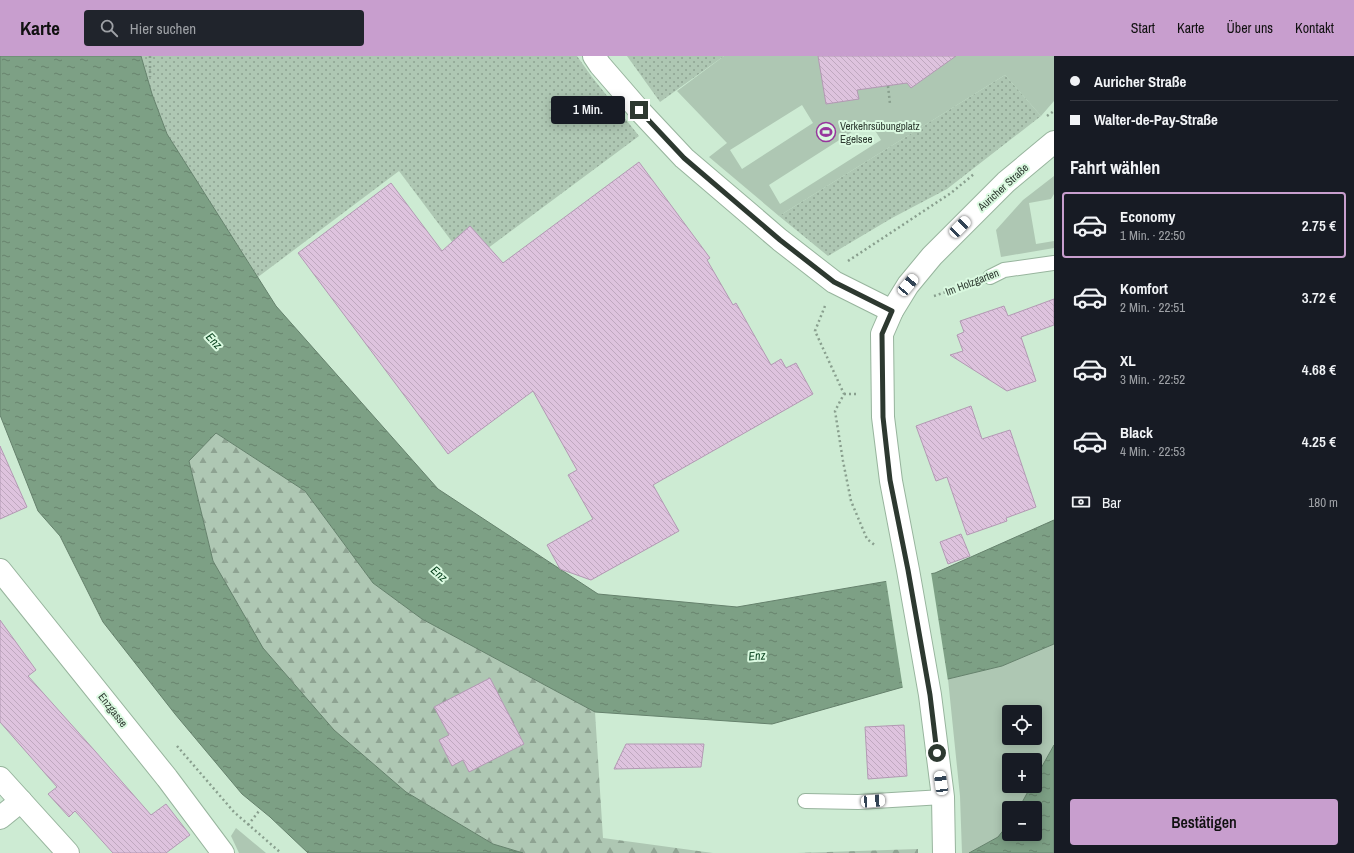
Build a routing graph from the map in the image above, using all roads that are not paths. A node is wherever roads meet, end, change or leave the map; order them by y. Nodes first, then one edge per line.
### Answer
1 (594, 56) edge
2 (1054, 142) edge
3 (1054, 263) edge
4 (990, 277) road end
5 (892, 311) junction
6 (0, 570) edge
7 (0, 778) edge
8 (943, 797) junction
9 (21, 801) junction
10 (805, 801) dead end
11 (0, 818) edge
12 (68, 853) edge
13 (223, 853) edge
14 (944, 853) edge

1 - 5 street
2 - 5 street, Auricher Straße
3 - 4 lane, Im Holzgarten
5 - 8 street, Auricher Straße
6 - 13 street, Enzgasse
7 - 9 street
8 - 10 lane
8 - 14 street, Auricher Straße
9 - 11 street
9 - 12 street

